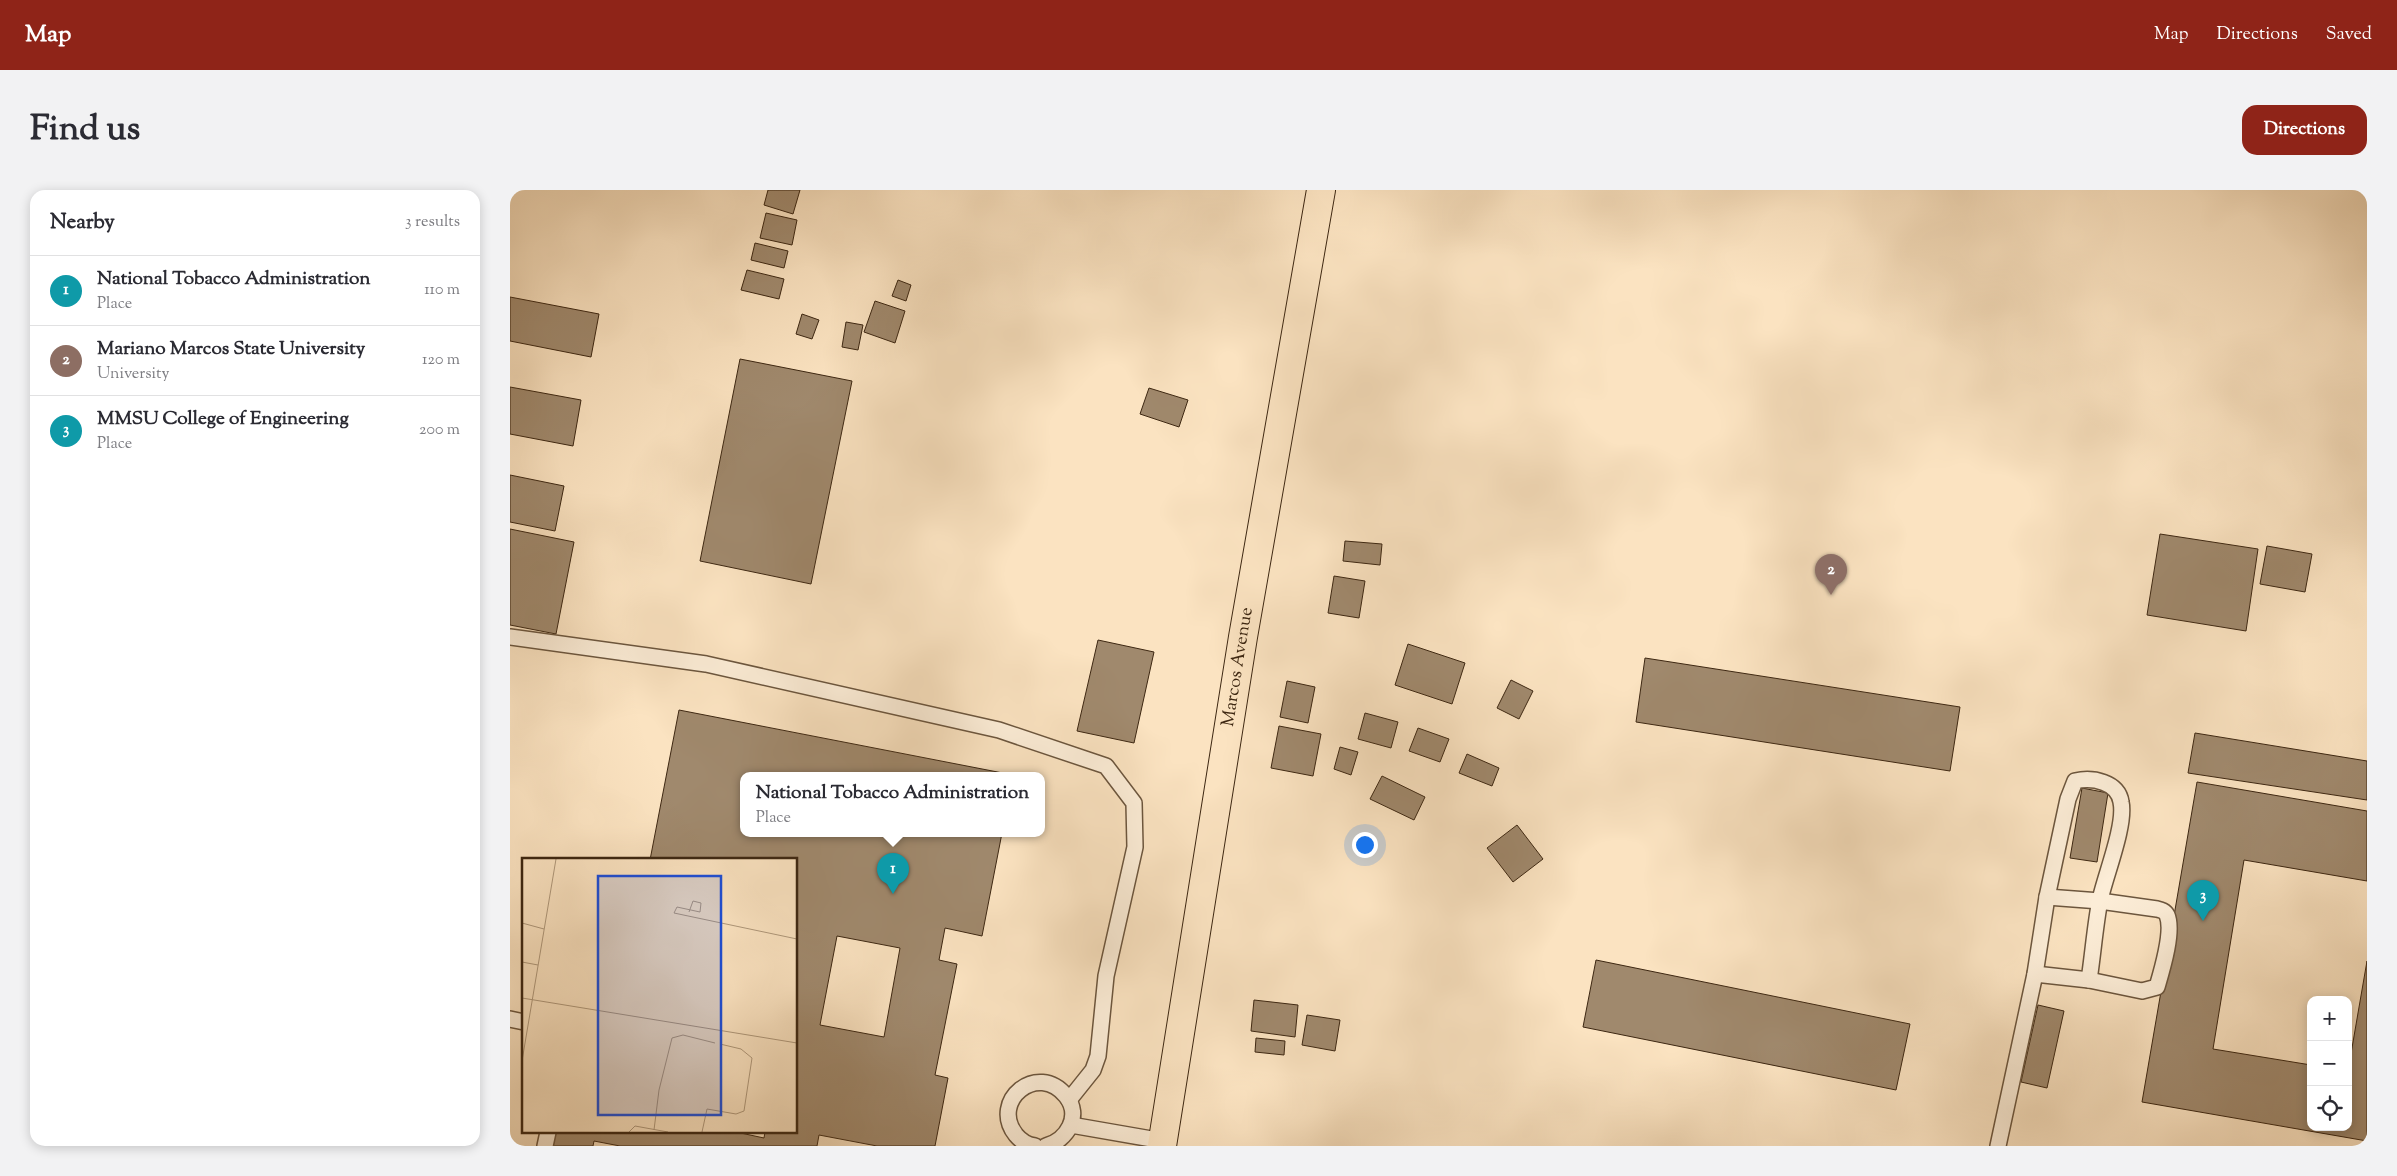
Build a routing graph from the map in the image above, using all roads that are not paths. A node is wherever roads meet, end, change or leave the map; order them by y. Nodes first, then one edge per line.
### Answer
1 (1321, 190) edge
2 (510, 637) edge
3 (2047, 897) junction
4 (2100, 901) junction
5 (2035, 974) junction
6 (2089, 980) junction
7 (1069, 1100) junction
8 (1066, 1135) edge
9 (1162, 1144) edge
10 (1035, 1146) edge
11 (1046, 1146) edge
12 (1998, 1146) edge

1 - 9 main road, Marcos Avenue
2 - 7 lane
3 - 4 lane
3 - 4 lane
3 - 5 lane
4 - 6 lane
4 - 6 lane
5 - 6 lane
5 - 12 lane
7 - 8 lane
7 - 10 lane
8 - 9 lane
8 - 11 lane

